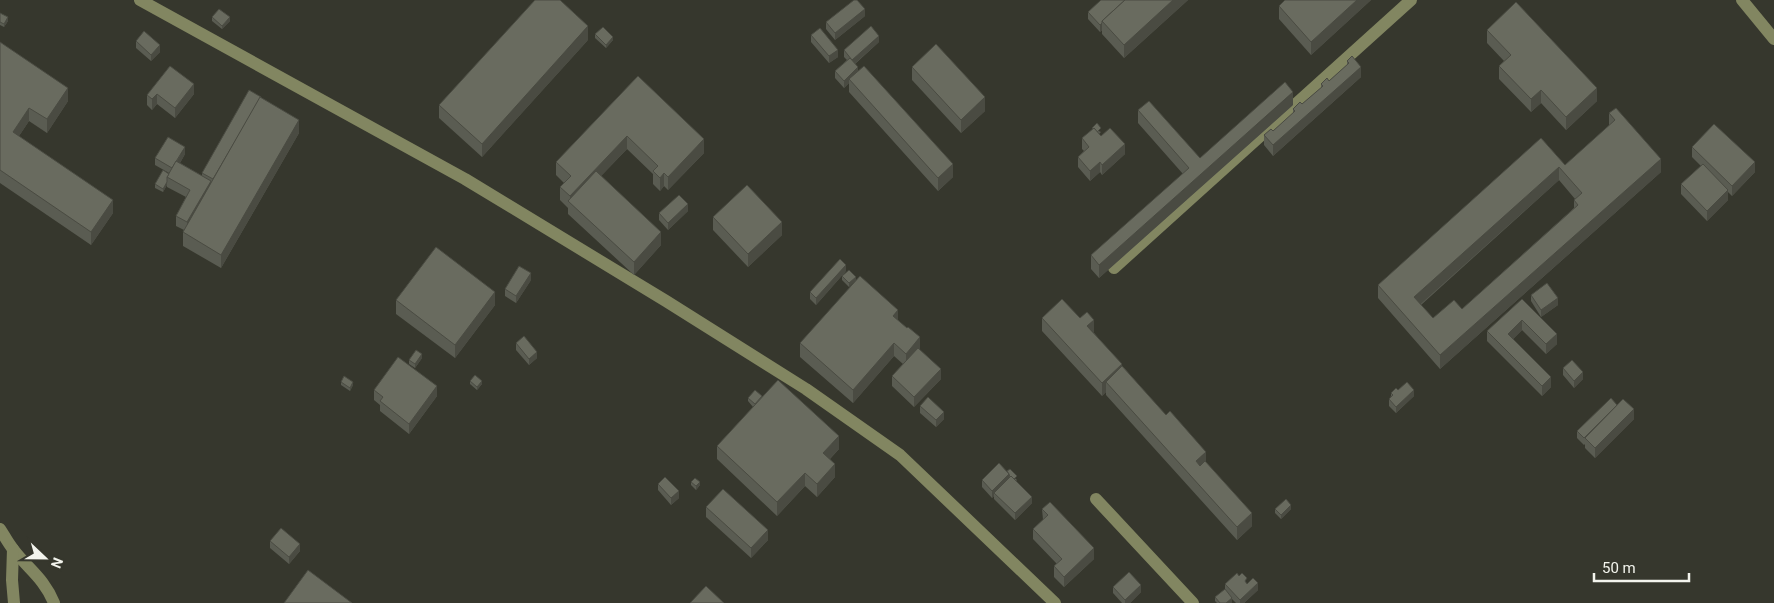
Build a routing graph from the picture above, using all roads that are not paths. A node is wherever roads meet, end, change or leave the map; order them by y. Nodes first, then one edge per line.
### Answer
1 (140, 0) edge
2 (1411, 0) edge
3 (1742, 0) edge
4 (1774, 39) edge
5 (1114, 268) dead end
6 (1096, 499) dead end
7 (0, 529) edge
8 (13, 549) junction
9 (14, 603) edge
10 (54, 603) edge
11 (1055, 603) edge
12 (1193, 603) edge

1 - 11 street
2 - 5 street
3 - 4 street
6 - 12 street
7 - 8 street
8 - 9 street
8 - 10 street

